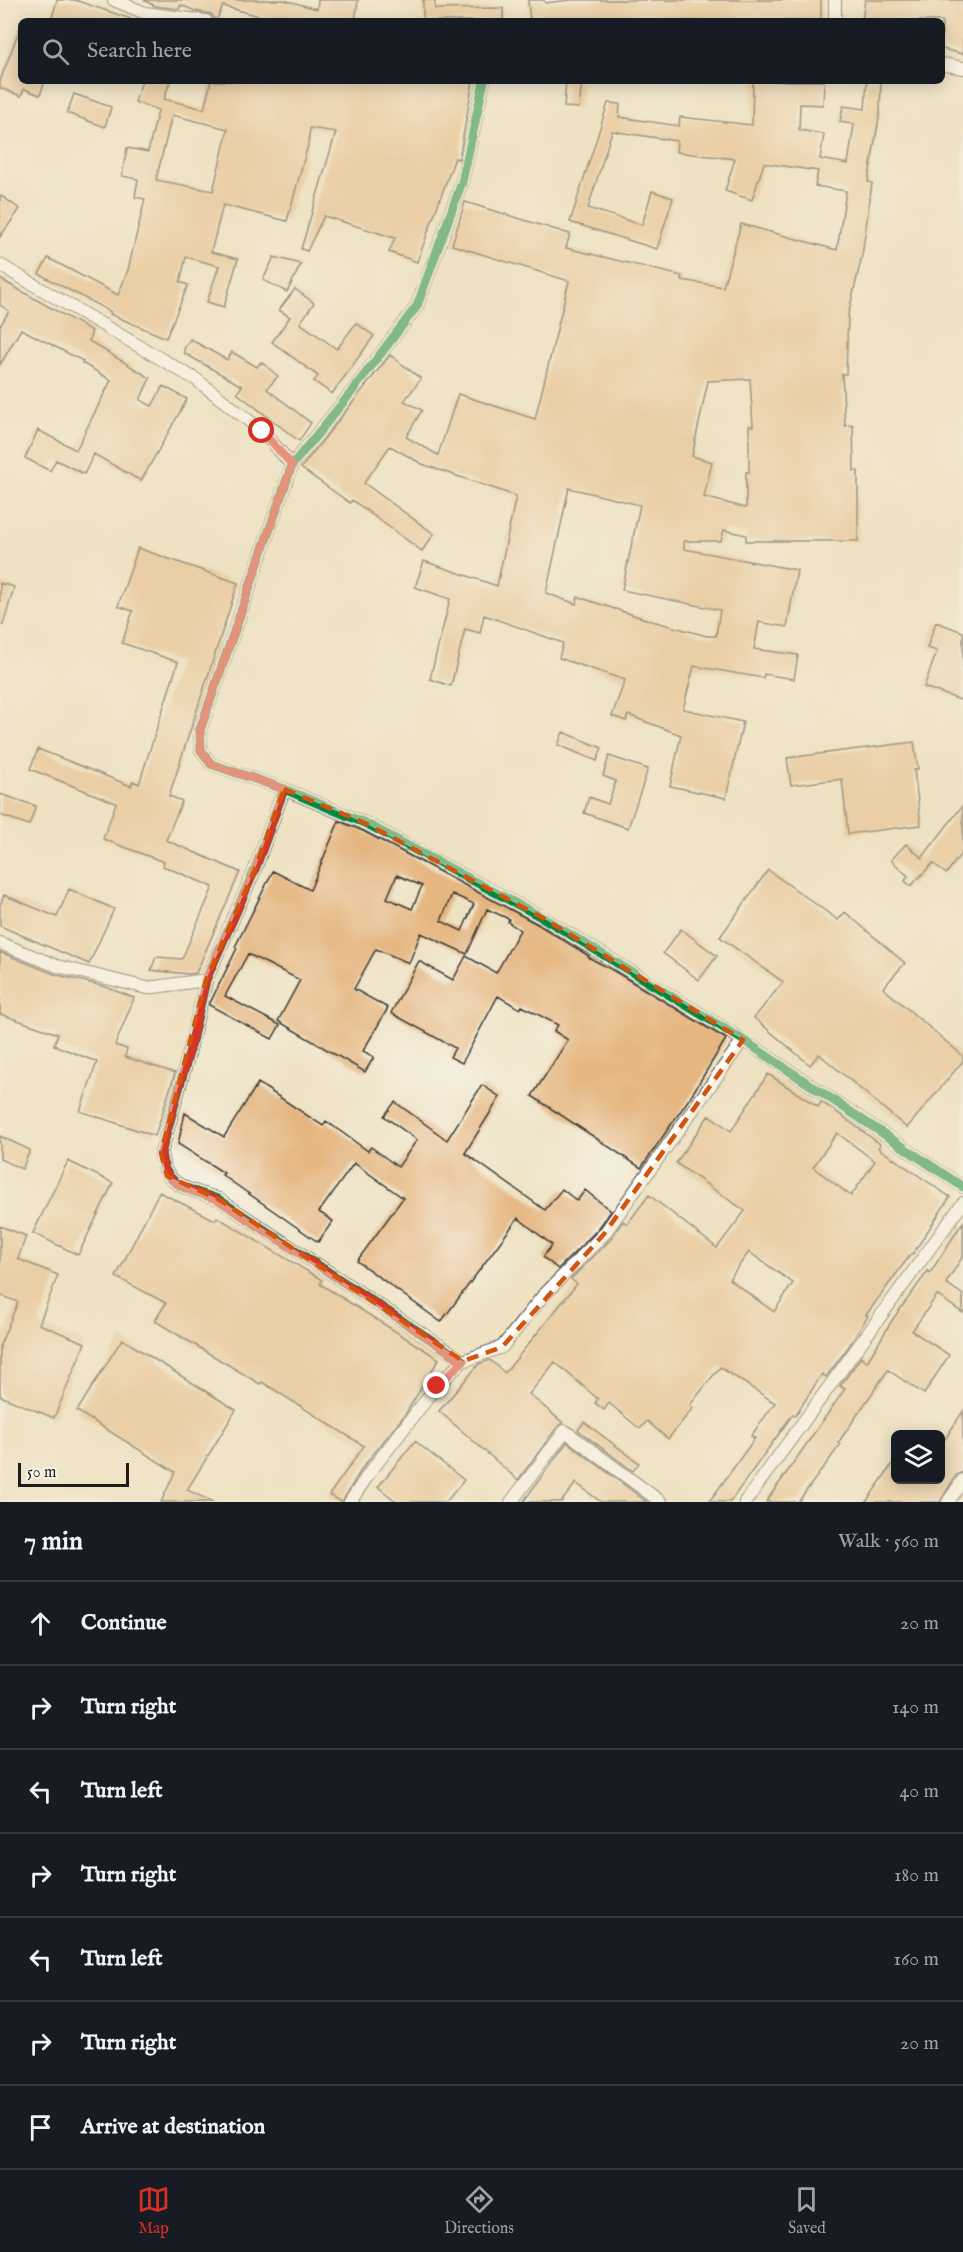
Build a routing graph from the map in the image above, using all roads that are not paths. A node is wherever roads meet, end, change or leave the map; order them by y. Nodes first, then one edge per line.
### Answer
1 (114, 0) edge
2 (835, 0) edge
3 (184, 18) edge
4 (835, 18) edge
5 (945, 65) edge
6 (963, 68) edge
7 (483, 84) edge
8 (0, 266) edge
9 (292, 465) junction
10 (284, 789) junction
11 (0, 943) edge
12 (206, 980) junction
13 (743, 1040) junction
14 (963, 1187) edge
15 (963, 1203) edge
16 (463, 1361) junction
17 (963, 1480) edge
18 (350, 1502) edge
19 (511, 1502) edge
20 (661, 1502) edge
21 (745, 1502) edge
22 (948, 1502) edge

1 - 3 street
2 - 4 street
5 - 6 street
7 - 9 street
8 - 9 street
9 - 10 street
10 - 12 street
10 - 13 street
11 - 12 street
12 - 16 street
13 - 14 street
13 - 16 street
15 - 21 street
16 - 18 street
17 - 22 street
19 - 20 street

